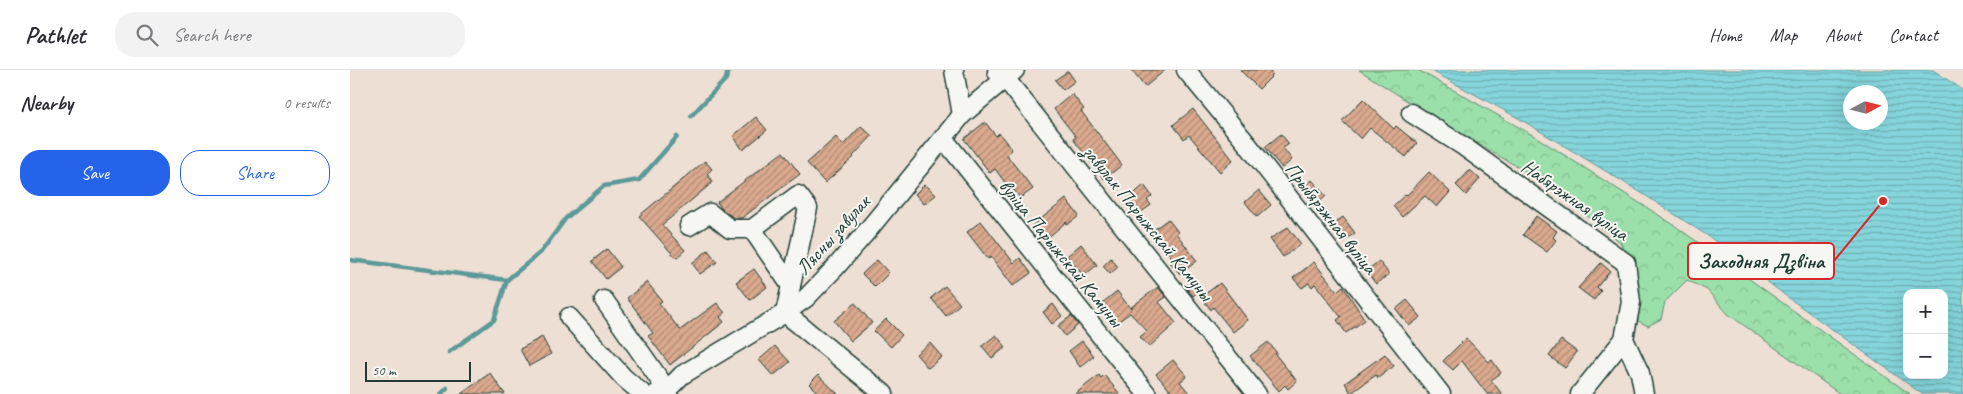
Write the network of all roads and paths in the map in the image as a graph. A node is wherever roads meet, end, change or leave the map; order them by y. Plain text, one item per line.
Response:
1 (954, 70) edge
2 (1186, 70) edge
3 (1005, 73) edge
4 (1411, 113) dead end
5 (962, 115) junction
6 (942, 138) junction
7 (689, 226) dead end
8 (752, 229) junction
9 (791, 286) junction
10 (604, 300) dead end
11 (785, 313) junction
12 (569, 317) dead end
13 (1624, 339) junction
14 (664, 393) edge
15 (643, 394) edge
16 (884, 394) edge
17 (1147, 394) edge
18 (1258, 394) edge
19 (1441, 394) edge
20 (1580, 394) edge
21 (1644, 394) edge

1 - 5 street
2 - 19 street, Прыбярэжная вуліца
3 - 5 street, Лясны завулак
3 - 18 street, завулак Парыжскай Камуны
4 - 13 street, Набярэжная вуліца
5 - 6 street, Лясны завулак
6 - 11 street, Лясны завулак
6 - 17 street, вуліца Парыжскай Камуны
7 - 8 street
8 - 9 street
8 - 9 street
9 - 11 street
10 - 14 street
11 - 14 street, Лясны завулак
11 - 16 street
12 - 15 street
13 - 20 street
13 - 21 street

